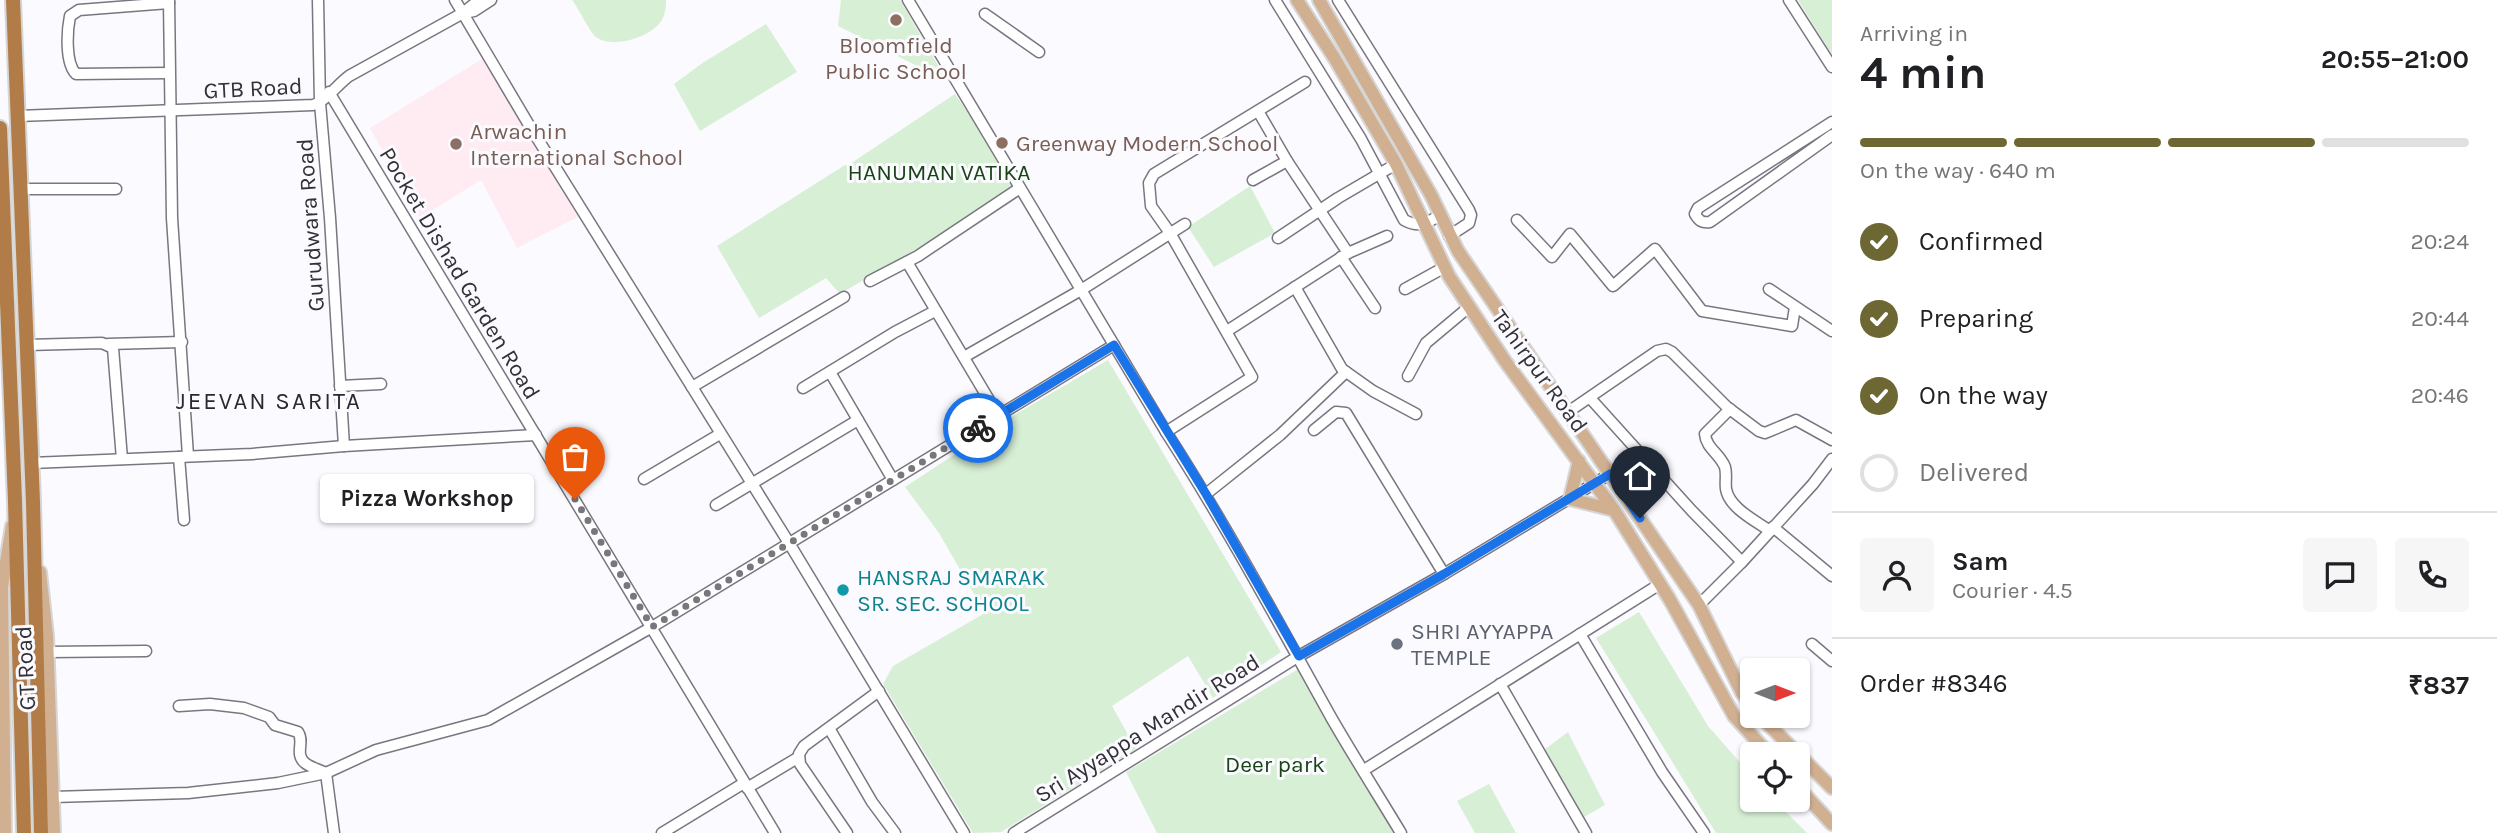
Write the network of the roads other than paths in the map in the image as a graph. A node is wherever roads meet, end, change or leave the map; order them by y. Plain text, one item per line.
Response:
1 (13, 0) edge
2 (318, 0) edge
3 (454, 0) edge
4 (479, 0) edge
5 (491, 0) edge
6 (908, 0) edge
7 (1276, 0) edge
8 (1297, 0) edge
9 (1318, 0) edge
10 (1338, 0) edge
11 (1789, 0) edge
12 (169, 1) edge
13 (463, 13) junction
14 (985, 14) dead end
15 (1039, 51) dead end
16 (1832, 67) edge
17 (169, 73) junction
18 (1304, 82) dead end
19 (329, 92) junction
20 (320, 103) junction
21 (170, 111) junction
22 (1258, 111) junction
23 (18, 116) junction
24 (1832, 122) edge
25 (0, 128) edge
26 (1832, 135) edge
27 (1287, 161) junction
28 (1396, 164) junction
29 (1380, 174) junction
30 (1, 178) edge
31 (1253, 180) dead end
32 (1020, 188) junction
33 (21, 189) junction
34 (116, 189) dead end
35 (1319, 210) junction
36 (23, 212) junction
37 (2, 213) edge
38 (1440, 215) junction
39 (1517, 220) dead end
40 (1185, 223) dead end
41 (1426, 224) junction
42 (23, 228) junction
43 (2, 229) edge
44 (1170, 233) junction
45 (1387, 236) dead end
46 (1449, 236) junction
47 (1278, 238) dead end
48 (3, 255) edge
49 (1345, 255) junction
50 (907, 262) junction
51 (1445, 267) junction
52 (870, 281) dead end
53 (1296, 287) junction
54 (1405, 289) dead end
55 (1769, 289) dead end
56 (1081, 290) junction
57 (844, 297) dead end
58 (1469, 307) junction
59 (1795, 307) junction
60 (1375, 308) dead end
61 (935, 311) junction
62 (1227, 331) junction
63 (1832, 331) edge
64 (182, 342) junction
65 (108, 344) junction
66 (27, 345) junction
67 (1114, 345) junction
68 (964, 358) junction
69 (830, 372) junction
70 (1346, 372) junction
71 (1408, 376) dead end
72 (381, 384) dead end
73 (340, 386) junction
74 (692, 387) junction
75 (803, 388) dead end
76 (1590, 398) junction
77 (1730, 409) junction
78 (1568, 412) junction
79 (1416, 414) dead end
80 (998, 415) junction
81 (858, 420) junction
82 (1314, 430) dead end
83 (1166, 432) junction
84 (720, 434) junction
85 (536, 435) junction
86 (1832, 440) edge
87 (344, 446) junction
88 (183, 456) junction
89 (122, 459) junction
90 (1832, 459) edge
91 (1579, 461) junction
92 (32, 463) junction
93 (1610, 474) junction
94 (644, 479) dead end
95 (893, 480) junction
96 (752, 483) junction
97 (1595, 484) junction
98 (1206, 494) junction
99 (1570, 499) junction
100 (15, 501) junction
101 (33, 502) junction
102 (716, 505) dead end
103 (1614, 510) junction
104 (184, 520) dead end
105 (1772, 529) junction
106 (789, 543) junction
107 (1742, 562) junction
108 (1444, 574) junction
109 (1832, 576) edge
110 (1660, 584) junction
111 (1699, 605) junction
112 (652, 627) junction
113 (1580, 634) junction
114 (1812, 644) dead end
115 (146, 650) dead end
116 (47, 652) junction
117 (1299, 656) junction
118 (1832, 661) edge
119 (1500, 684) junction
120 (1740, 689) edge
121 (879, 691) junction
122 (179, 706) dead end
123 (829, 727) junction
124 (1772, 728) edge
125 (1758, 742) edge
126 (799, 757) junction
127 (1364, 770) junction
128 (326, 773) junction
129 (2, 778) edge
130 (746, 785) junction
131 (1832, 788) edge
132 (53, 797) junction
133 (1810, 800) edge
134 (1832, 824) edge
135 (5, 833) edge
136 (24, 833) edge
137 (41, 833) edge
138 (54, 833) edge
139 (334, 833) edge
140 (662, 833) edge
141 (775, 833) edge
142 (847, 833) edge
143 (895, 833) edge
144 (964, 833) edge
145 (1014, 833) edge
146 (1401, 833) edge
147 (1586, 833) edge
148 (1704, 833) edge

1 - 23 highway, GT Road
2 - 20 street, Gurudwara Road
3 - 13 street
4 - 13 street, GTB Road
5 - 13 street, GTB Road
6 - 32 street
7 - 29 street
8 - 28 main road, Tahirpur Road
9 - 38 main road, Tahirpur Road
10 - 46 street
11 - 16 street
12 - 17 street
12 - 17 street
13 - 19 street, GTB Road
13 - 74 street
14 - 15 street
17 - 21 street
18 - 22 street
19 - 20 street, GTB Road
19 - 85 street, Pocket Dishad Garden Road
20 - 21 street, GTB Road
20 - 73 street, Gurudwara Road
21 - 23 street, GTB Road
21 - 64 street
22 - 27 street
22 - 44 street
23 - 33 highway, GT Road
24 - 26 street
25 - 30 highway, GT Road
27 - 31 street
27 - 35 street
28 - 29 street
28 - 41 main road, Tahirpur Road
29 - 35 street
29 - 41 street
30 - 37 highway, GT Road
32 - 50 street
32 - 56 street
33 - 34 street
33 - 36 highway, GT Road
35 - 47 street
35 - 49 street
36 - 37 street
36 - 42 highway, GT Road
37 - 43 highway, GT Road
38 - 41 street
38 - 46 main road, Tahirpur Road
39 - 59 street
40 - 44 street
41 - 51 main road, Tahirpur Road
42 - 43 street
42 - 66 highway, GT Road
43 - 48 highway, GT Road
44 - 56 street
44 - 62 street
45 - 49 street
46 - 78 main road, Tahirpur Road
48 - 100 highway, GT Road
49 - 53 street
49 - 60 street
50 - 52 street
50 - 61 street
51 - 54 street
51 - 58 main road, Tahirpur Road
53 - 62 street
53 - 70 street
55 - 59 street
56 - 67 street
56 - 68 street
57 - 74 street
58 - 71 street
58 - 91 main road, Tahirpur Road
59 - 63 street
61 - 68 street
61 - 69 street
62 - 83 street
64 - 65 street
64 - 88 street
65 - 66 street
65 - 89 street
66 - 92 highway, GT Road
67 - 80 street
67 - 83 street
68 - 80 street
69 - 75 street
69 - 81 street
70 - 79 street
70 - 98 street
72 - 73 street
73 - 87 street, Gurudwara Road
74 - 84 street
76 - 77 street
76 - 78 street
76 - 107 street
77 - 86 street
77 - 105 street
78 - 93 main road, Tahirpur Road
80 - 95 street
81 - 95 street
81 - 96 street
82 - 108 street
83 - 98 street
84 - 94 street
84 - 96 street
85 - 87 street
85 - 112 street, Pocket Dishad Garden Road
87 - 88 street
88 - 89 street
88 - 104 street
89 - 92 street
90 - 105 street
91 - 97 main road, Tahirpur Road
91 - 99 main road
92 - 101 highway, GT Road
93 - 97 street, Sri Ayyappa Mandir Road
93 - 111 main road, Tahirpur Road
95 - 106 street
96 - 102 street
96 - 106 street
97 - 99 street, Sri Ayyappa Mandir Road
97 - 103 main road, Tahirpur Road
98 - 117 street
99 - 103 main road
99 - 108 street, Sri Ayyappa Mandir Road
100 - 129 main road, GT Road
100 - 136 highway, GT Road
101 - 116 main road, GT Road
101 - 137 highway, GT Road
103 - 110 main road, Tahirpur Road
105 - 107 street
105 - 109 street
106 - 112 street
106 - 121 street
107 - 111 street
108 - 117 street, Sri Ayyappa Mandir Road
110 - 113 street
110 - 125 main road, Tahirpur Road
111 - 120 main road, Tahirpur Road
112 - 128 street
112 - 130 street, Pocket Dishad Garden Road
113 - 119 street
113 - 148 street
114 - 118 street
115 - 116 street
116 - 132 main road, GT Road
117 - 127 street
117 - 145 street, Sri Ayyappa Mandir Road
119 - 127 street
119 - 147 street
121 - 123 street
121 - 144 street
122 - 128 street
123 - 126 street
123 - 143 street
124 - 131 main road
126 - 130 street
126 - 142 street
127 - 146 street
128 - 132 street
128 - 139 street
129 - 135 main road, GT Road
130 - 140 street
130 - 141 street, Pocket Dishad Garden Road
132 - 138 main road, GT Road
133 - 134 main road

